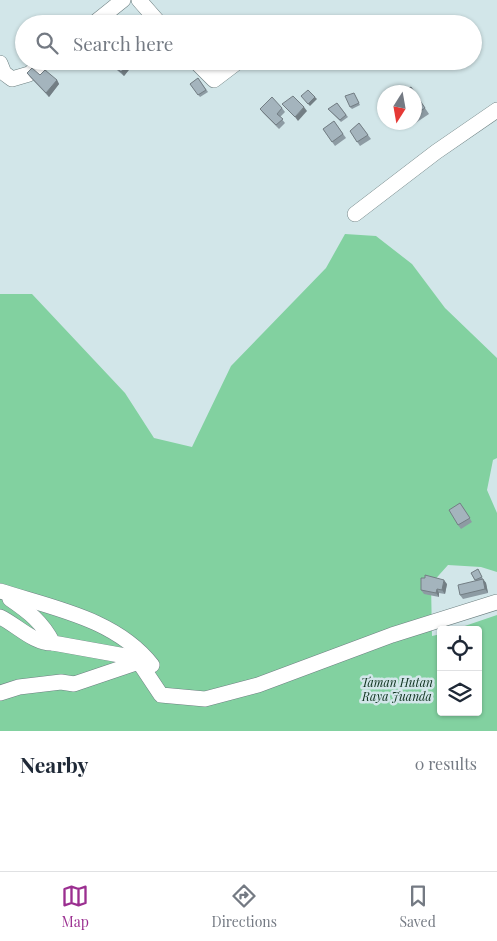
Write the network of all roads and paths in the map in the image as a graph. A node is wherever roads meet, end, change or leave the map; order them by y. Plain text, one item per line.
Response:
1 (123, 0) edge
2 (139, 0) edge
3 (104, 15) edge
4 (152, 15) edge
5 (0, 63) edge
6 (34, 70) edge
7 (203, 70) edge
8 (227, 70) edge
9 (497, 110) edge
10 (355, 214) dead end
11 (0, 592) edge
12 (497, 602) edge
13 (0, 617) edge
14 (53, 643) junction
15 (139, 662) junction
16 (0, 693) edge
17 (161, 695) junction

1 - 3 street
2 - 4 street
5 - 6 street
7 - 8 street
9 - 10 street
11 - 14 street
11 - 17 street
12 - 17 street
13 - 14 street
14 - 15 street
15 - 16 street
15 - 17 street

